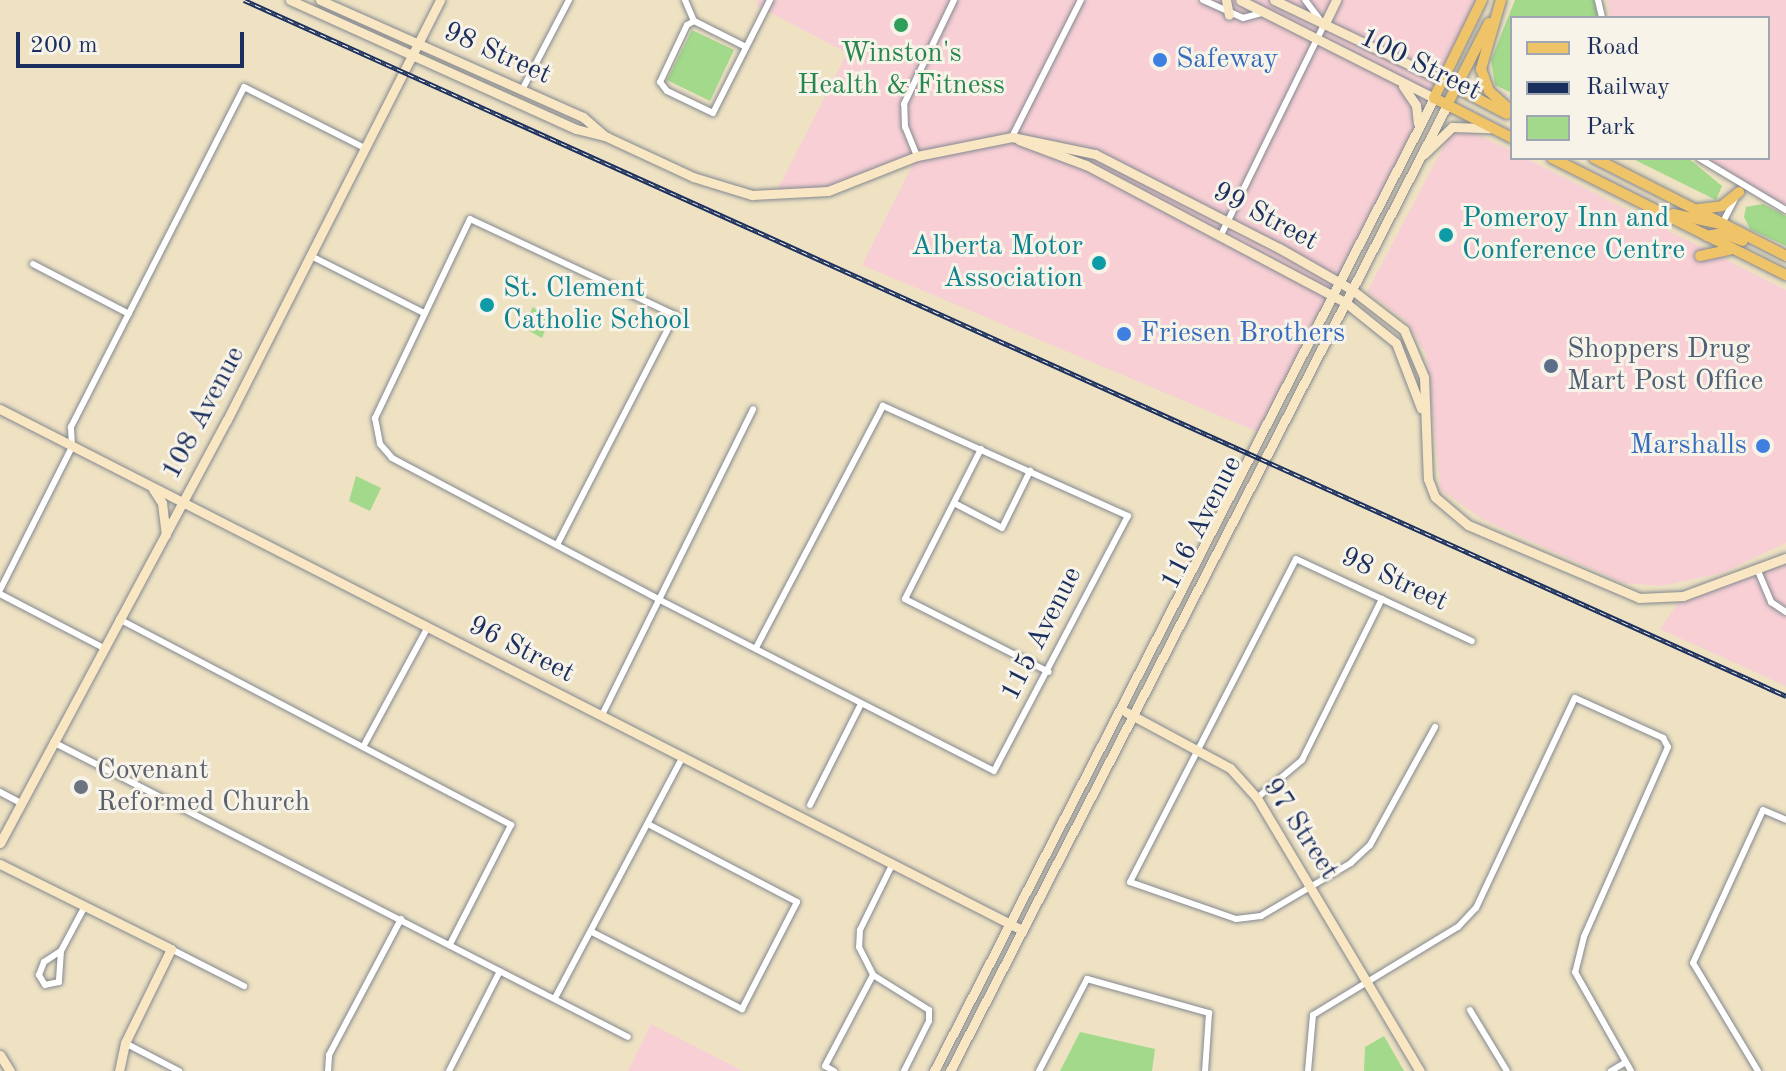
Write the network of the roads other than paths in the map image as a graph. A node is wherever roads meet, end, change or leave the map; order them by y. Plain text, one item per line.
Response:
1 (290, 0) edge
2 (320, 0) edge
3 (440, 0) edge
4 (569, 0) edge
5 (685, 0) edge
6 (770, 0) edge
7 (954, 0) edge
8 (1081, 0) edge
9 (1203, 0) edge
10 (1226, 0) edge
11 (1240, 0) edge
12 (1274, 0) edge
13 (1305, 0) edge
14 (1336, 0) edge
15 (1482, 0) edge
16 (1501, 0) edge
17 (1265, 12) junction
18 (1229, 15) junction
19 (694, 21) junction
20 (1324, 25) junction
21 (1317, 41) junction
22 (418, 42) junction
23 (746, 47) junction
24 (412, 55) junction
25 (1395, 79) junction
26 (1442, 80) junction
27 (1456, 87) junction
28 (522, 90) junction
29 (1434, 98) junction
30 (517, 102) joint
31 (1447, 105) junction
32 (1510, 112) edge
33 (1510, 113) edge
34 (1418, 128) junction
35 (1493, 128) junction
36 (607, 137) junction
37 (1012, 137) junction
38 (1510, 137) edge
39 (365, 148) junction
40 (917, 156) junction
41 (1556, 160) edge
42 (1598, 160) edge
43 (1702, 160) edge
44 (1414, 166) junction
45 (1740, 190) junction
46 (1648, 206) junction
47 (1694, 208) junction
48 (1786, 210) edge
49 (1227, 222) junction
50 (1722, 224) junction
51 (1221, 235) junction
52 (1707, 236) junction
53 (1737, 251) junction
54 (311, 256) junction
55 (1700, 256) dead end
56 (1786, 256) edge
57 (33, 264) dead end
58 (1786, 275) edge
59 (1336, 280) junction
60 (1351, 289) junction
61 (1330, 292) junction
62 (1345, 302) junction
63 (422, 312) junction
64 (129, 314) junction
65 (0, 409) edge
66 (753, 409) dead end
67 (1422, 413) junction
68 (1258, 432) junction
69 (1272, 438) junction
70 (72, 447) junction
71 (981, 449) junction
72 (1030, 471) junction
73 (151, 486) junction
74 (182, 503) junction
75 (954, 503) junction
76 (166, 535) junction
77 (557, 545) junction
78 (1786, 558) edge
79 (1758, 571) junction
80 (0, 592) edge
81 (658, 599) junction
82 (1382, 599) junction
83 (1786, 612) edge
84 (117, 618) junction
85 (428, 627) junction
86 (1472, 641) dead end
87 (102, 647) junction
88 (756, 648) junction
89 (1049, 672) junction
90 (861, 704) junction
91 (1119, 708) junction
92 (602, 715) junction
93 (1131, 715) junction
94 (1435, 727) dead end
95 (53, 742) junction
96 (363, 747) junction
97 (1199, 751) junction
98 (683, 756) junction
99 (0, 792) edge
100 (1257, 798) junction
101 (21, 803) junction
102 (810, 805) dead end
103 (1786, 820) edge
104 (648, 824) junction
105 (0, 843) edge
106 (893, 863) junction
107 (0, 864) edge
108 (1311, 885) junction
109 (85, 906) junction
110 (401, 919) junction
111 (1009, 923) junction
112 (1022, 930) junction
113 (592, 932) junction
114 (450, 944) junction
115 (171, 949) junction
116 (61, 951) junction
117 (500, 971) junction
118 (873, 975) junction
119 (1368, 984) junction
120 (244, 986) dead end
121 (555, 998) junction
122 (1470, 1010) dead end
123 (628, 1037) dead end
124 (125, 1043) junction
125 (1, 1055) edge
126 (1626, 1062) junction
127 (10, 1071) edge
128 (119, 1071) edge
129 (179, 1071) edge
130 (328, 1071) edge
131 (449, 1071) edge
132 (834, 1071) edge
133 (904, 1071) edge
134 (934, 1071) edge
135 (950, 1071) edge
136 (1039, 1071) edge
137 (1205, 1071) edge
138 (1308, 1071) edge
139 (1420, 1071) edge
140 (1507, 1071) edge
141 (1611, 1071) edge
142 (1631, 1071) edge
143 (1758, 1071) edge

1 - 24 main road, 98 Street
2 - 22 main road, 98 Street
3 - 22 main road, 108 Avenue
4 - 28 street
5 - 19 street
6 - 23 street
7 - 40 street
8 - 37 street
9 - 18 street
10 - 18 main road
11 - 17 main road, 100 Street
12 - 20 main road, 100 Street
13 - 20 street, 100 Street
14 - 20 main road
15 - 26 main road, 116 Avenue
16 - 27 main road, 116 Avenue
16 - 32 main road
17 - 18 street
17 - 21 main road, 100 Street
19 - 23 street
19 - 23 street
20 - 21 street
20 - 26 main road, 100 Street
21 - 25 main road, 100 Street
21 - 49 street
22 - 24 main road, 108 Avenue
22 - 28 main road, 98 Street
24 - 30 main road, 98 Street
24 - 39 main road, 108 Avenue
25 - 29 main road, 100 Street
25 - 34 main road
26 - 27 main road, 100 Street
26 - 29 main road, 116 Avenue
27 - 31 main road, 116 Avenue
27 - 33 main road, 100 Street
28 - 36 main road, 98 Street
29 - 31 main road, 100 Street
29 - 34 main road, 116 Avenue
30 - 36 main road, 99 Street
31 - 35 main road, 100 Street
31 - 44 main road, 116 Avenue
34 - 59 main road, 116 Avenue
35 - 38 main road, 100 Street
35 - 44 main road
36 - 40 main road, 99 Street
37 - 40 main road, 99 Street
37 - 49 main road, 99 Street
37 - 51 main road, 99 Street
39 - 54 main road, 108 Avenue
39 - 64 street
41 - 46 main road
42 - 47 main road
43 - 45 street
44 - 60 main road, 116 Avenue
45 - 47 main road
45 - 48 street
45 - 50 street
46 - 50 main road
46 - 52 main road
47 - 50 main road
49 - 51 street
49 - 59 main road, 99 Street
50 - 56 main road
51 - 61 main road, 99 Street
52 - 53 main road
52 - 56 main road
53 - 55 main road
53 - 58 main road
54 - 63 street
54 - 74 main road, 108 Avenue
57 - 64 street
59 - 60 main road, 99 Street
59 - 61 main road, 116 Avenue
60 - 62 main road, 116 Avenue
60 - 67 main road, 99 Street
61 - 62 main road, 99 Street
61 - 68 main road, 116 Avenue
62 - 67 main road, 99 Street
62 - 69 main road, 116 Avenue
63 - 77 street
63 - 77 street
64 - 70 street
65 - 70 main road, 96 Street
66 - 81 street
67 - 79 main road, 99 Street
68 - 69 main road
68 - 91 main road, 116 Avenue
69 - 93 main road, 116 Avenue
70 - 73 main road, 96 Street
70 - 80 street
71 - 72 street
71 - 75 street
71 - 88 street
72 - 75 street
72 - 89 street, 115 Avenue
73 - 74 main road, 96 Street
73 - 76 main road
74 - 76 main road, 108 Avenue
74 - 85 main road, 96 Street
75 - 89 street
76 - 84 main road, 108 Avenue
77 - 81 street
78 - 79 main road, 99 Street
79 - 83 street
80 - 87 street
81 - 88 street
81 - 92 street
82 - 86 street, 98 Street
82 - 97 street, 98 Street
82 - 100 street
84 - 87 main road, 108 Avenue
84 - 96 street
85 - 92 main road, 96 Street
85 - 96 street
87 - 95 main road, 108 Avenue
88 - 90 street
89 - 90 street, 115 Avenue
90 - 102 street
91 - 93 main road, 97 Street
91 - 111 main road, 116 Avenue
92 - 98 main road, 96 Street
93 - 97 main road, 97 Street
93 - 112 main road, 116 Avenue
94 - 108 street
95 - 101 main road, 108 Avenue
95 - 110 street
96 - 114 street
97 - 100 main road, 97 Street
97 - 108 street
98 - 104 street
98 - 106 main road, 96 Street
99 - 101 street
100 - 108 main road, 97 Street
101 - 105 main road, 108 Avenue
103 - 143 street
104 - 113 street
104 - 113 street
106 - 111 main road, 96 Street
106 - 118 street
107 - 109 main road
108 - 119 main road, 97 Street
109 - 115 main road
109 - 116 street
110 - 114 street
110 - 130 street
111 - 112 main road, 96 Street
111 - 134 main road, 116 Avenue
112 - 135 main road, 116 Avenue
113 - 121 street
114 - 117 street
115 - 120 street
115 - 124 main road
116 - 116 street
117 - 121 street
117 - 131 street
118 - 132 street
118 - 133 street
119 - 126 street
119 - 138 street
119 - 139 main road, 97 Street
121 - 123 street
122 - 140 street
124 - 128 main road
124 - 129 street
125 - 127 main road
126 - 141 street
126 - 142 street
136 - 137 street

